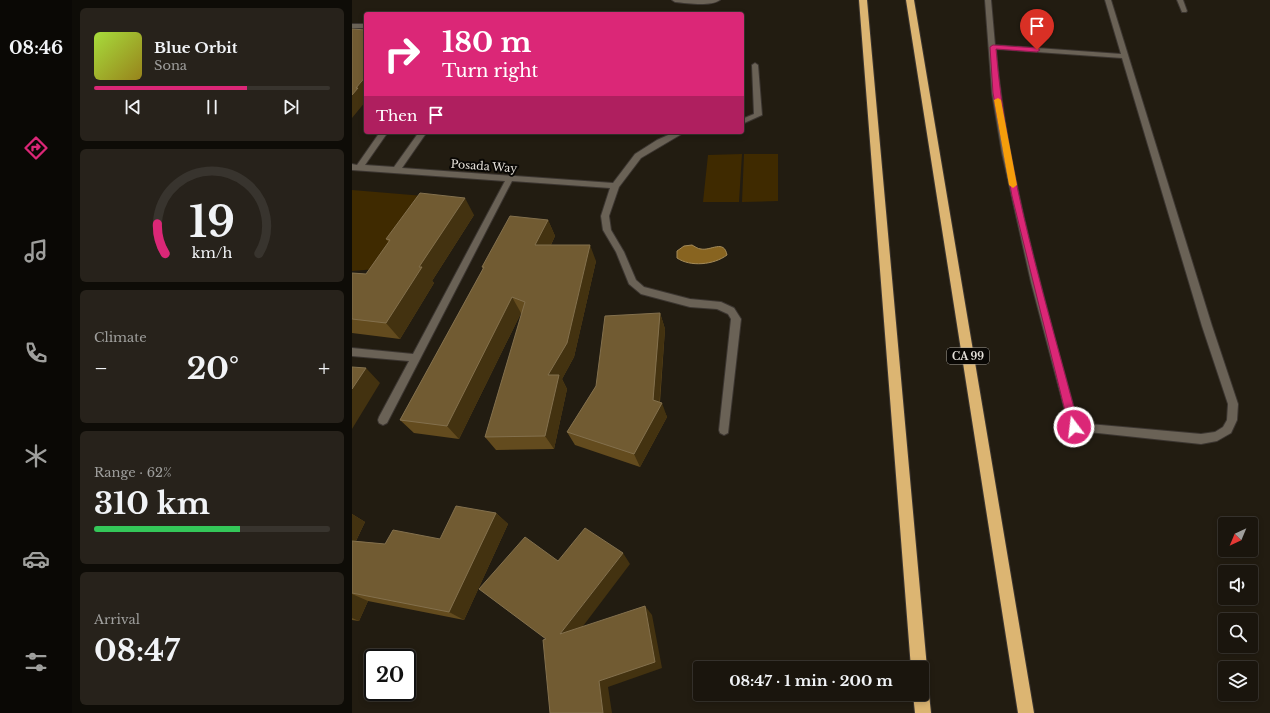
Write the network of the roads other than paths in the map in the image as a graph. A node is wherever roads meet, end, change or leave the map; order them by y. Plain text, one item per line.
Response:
1 (675, 0) edge
2 (718, 0) edge
3 (863, 0) edge
4 (910, 0) edge
5 (988, 0) edge
6 (1108, 0) edge
7 (1180, 0) edge
8 (1184, 11) dead end
9 (352, 26) edge
10 (364, 26) edge
11 (993, 47) junction
12 (1125, 56) junction
13 (755, 65) dead end
14 (744, 121) edge
15 (382, 134) edge
16 (422, 134) edge
17 (677, 134) edge
18 (356, 167) edge
19 (396, 170) junction
20 (510, 178) junction
21 (615, 186) junction
22 (352, 352) edge
23 (415, 358) junction
24 (383, 420) dead end
25 (724, 430) dead end
26 (918, 661) edge
27 (921, 701) edge
28 (922, 713) edge
29 (1026, 713) edge

1 - 2 street
3 - 26 highway
4 - 29 highway, CA 99
5 - 11 street
6 - 12 street
7 - 8 street
9 - 10 street
11 - 12 street
11 - 12 street
13 - 14 street
15 - 18 street
16 - 19 street
17 - 21 street
18 - 19 street, Posada Way
19 - 20 street, Posada Way
20 - 21 street, Posada Way
20 - 23 street
21 - 25 street
22 - 23 street
23 - 24 street
27 - 28 highway

